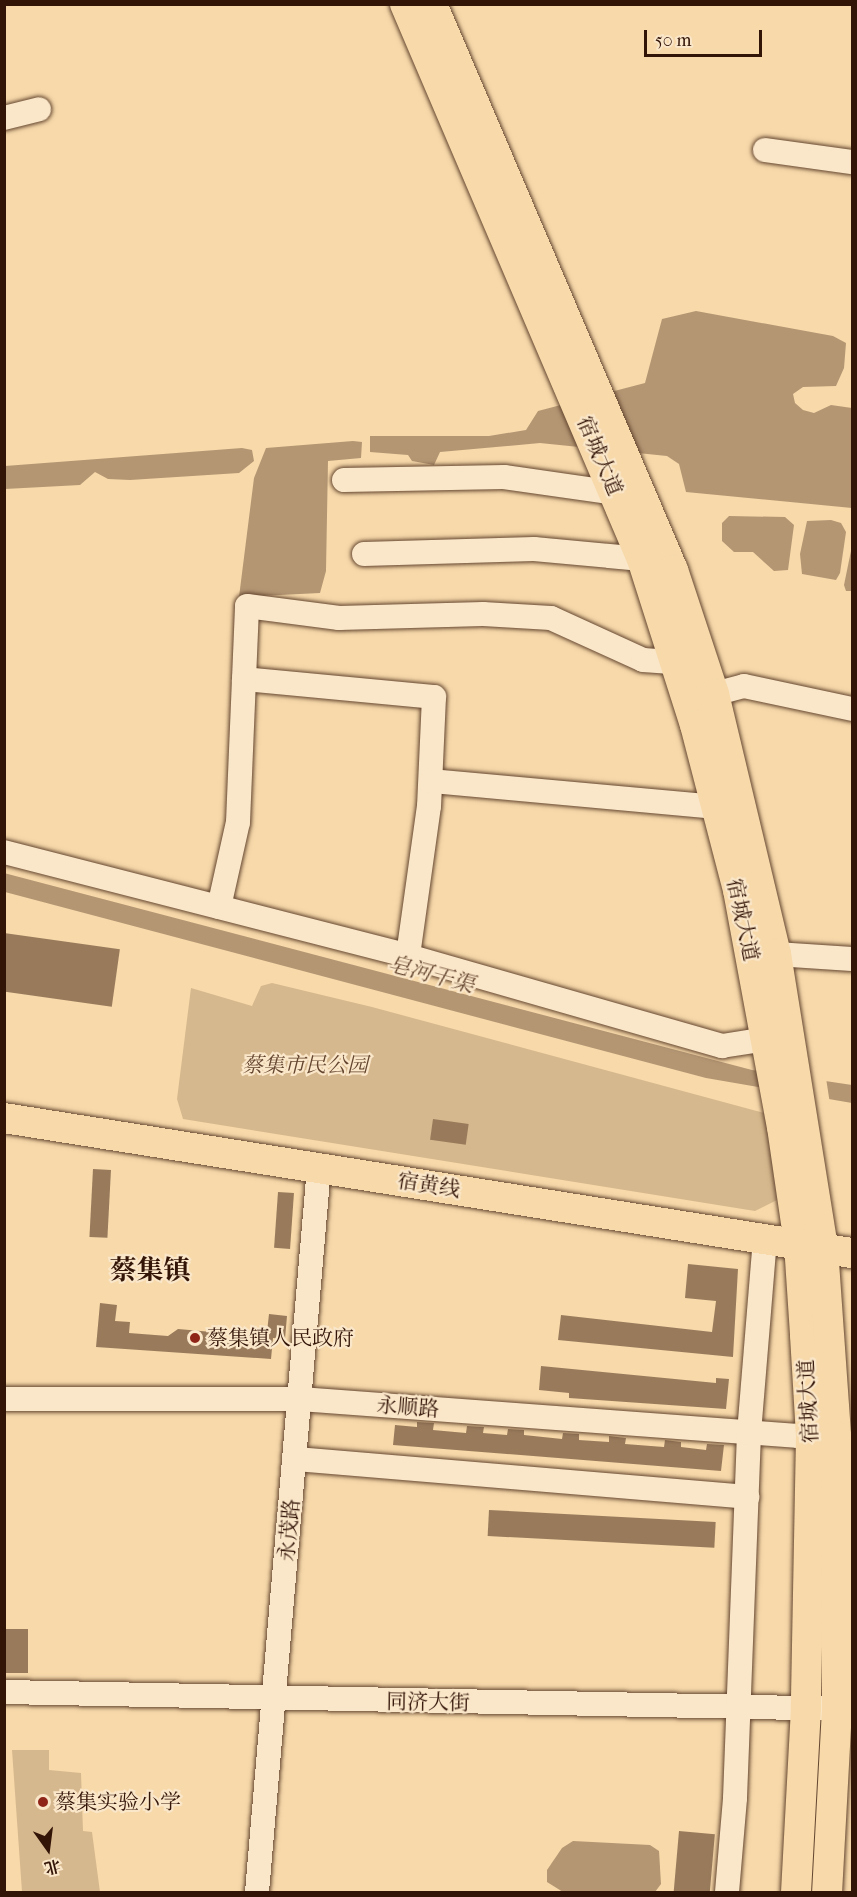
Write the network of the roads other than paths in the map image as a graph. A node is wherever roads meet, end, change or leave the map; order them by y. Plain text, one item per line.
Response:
1 (405, 4) edge
2 (432, 4) edge
3 (39, 109) dead end
4 (4, 118) edge
5 (765, 150) dead end
6 (852, 162) edge
7 (344, 480) dead end
8 (615, 493) junction
9 (364, 554) dead end
10 (642, 559) junction
11 (675, 662) junction
12 (244, 679) junction
13 (714, 694) junction
14 (852, 709) edge
15 (430, 781) junction
16 (716, 807) junction
17 (4, 852) edge
18 (219, 908) junction
19 (776, 954) junction
20 (408, 956) junction
21 (852, 958) edge
22 (779, 1036) junction
23 (4, 1118) edge
24 (319, 1167) junction
25 (765, 1239) junction
26 (811, 1246) junction
27 (852, 1252) edge
28 (4, 1399) edge
29 (300, 1399) junction
30 (749, 1433) junction
31 (811, 1437) junction
32 (296, 1459) junction
33 (747, 1497) junction
34 (4, 1692) edge
35 (275, 1698) junction
36 (736, 1708) junction
37 (806, 1708) junction
38 (845, 1709) edge
39 (256, 1893) edge
40 (727, 1893) edge
41 (796, 1893) edge
42 (827, 1893) edge

1 - 8 main road, 宿城大道
2 - 13 main road, 宿城大道
3 - 4 street
5 - 6 street
7 - 8 street
8 - 10 main road, 宿城大道
9 - 10 street
10 - 11 main road, 宿城大道
11 - 12 street
11 - 16 main road, 宿城大道
12 - 15 street
12 - 18 street
13 - 14 street
13 - 19 main road, 宿城大道
15 - 16 street
15 - 20 street
16 - 22 main road, 宿城大道
17 - 18 street
18 - 20 street
19 - 21 street
19 - 22 main road, 宿城大道
20 - 22 street
22 - 26 main road, 宿城大道
23 - 24 main road, 宿黄线
24 - 25 main road, 宿黄线
24 - 29 street, 永茂路
25 - 26 main road, 宿黄线
25 - 30 street
26 - 27 main road, 宿黄线
26 - 31 main road, 宿城大道
26 - 38 main road, 宿城大道
28 - 29 street, 永顺路
29 - 30 street, 永顺路
29 - 32 street, 永茂路
30 - 31 street, 永顺路
30 - 33 street
31 - 37 main road, 宿城大道
32 - 33 street
32 - 35 street, 永茂路
33 - 36 street
34 - 35 street, 同济大街
35 - 36 street, 同济大街
35 - 39 street, 永茂路
36 - 37 street, 同济大街
36 - 40 street
37 - 38 street, 同济大街
37 - 41 main road, 宿城大道
38 - 42 main road, 宿城大道

